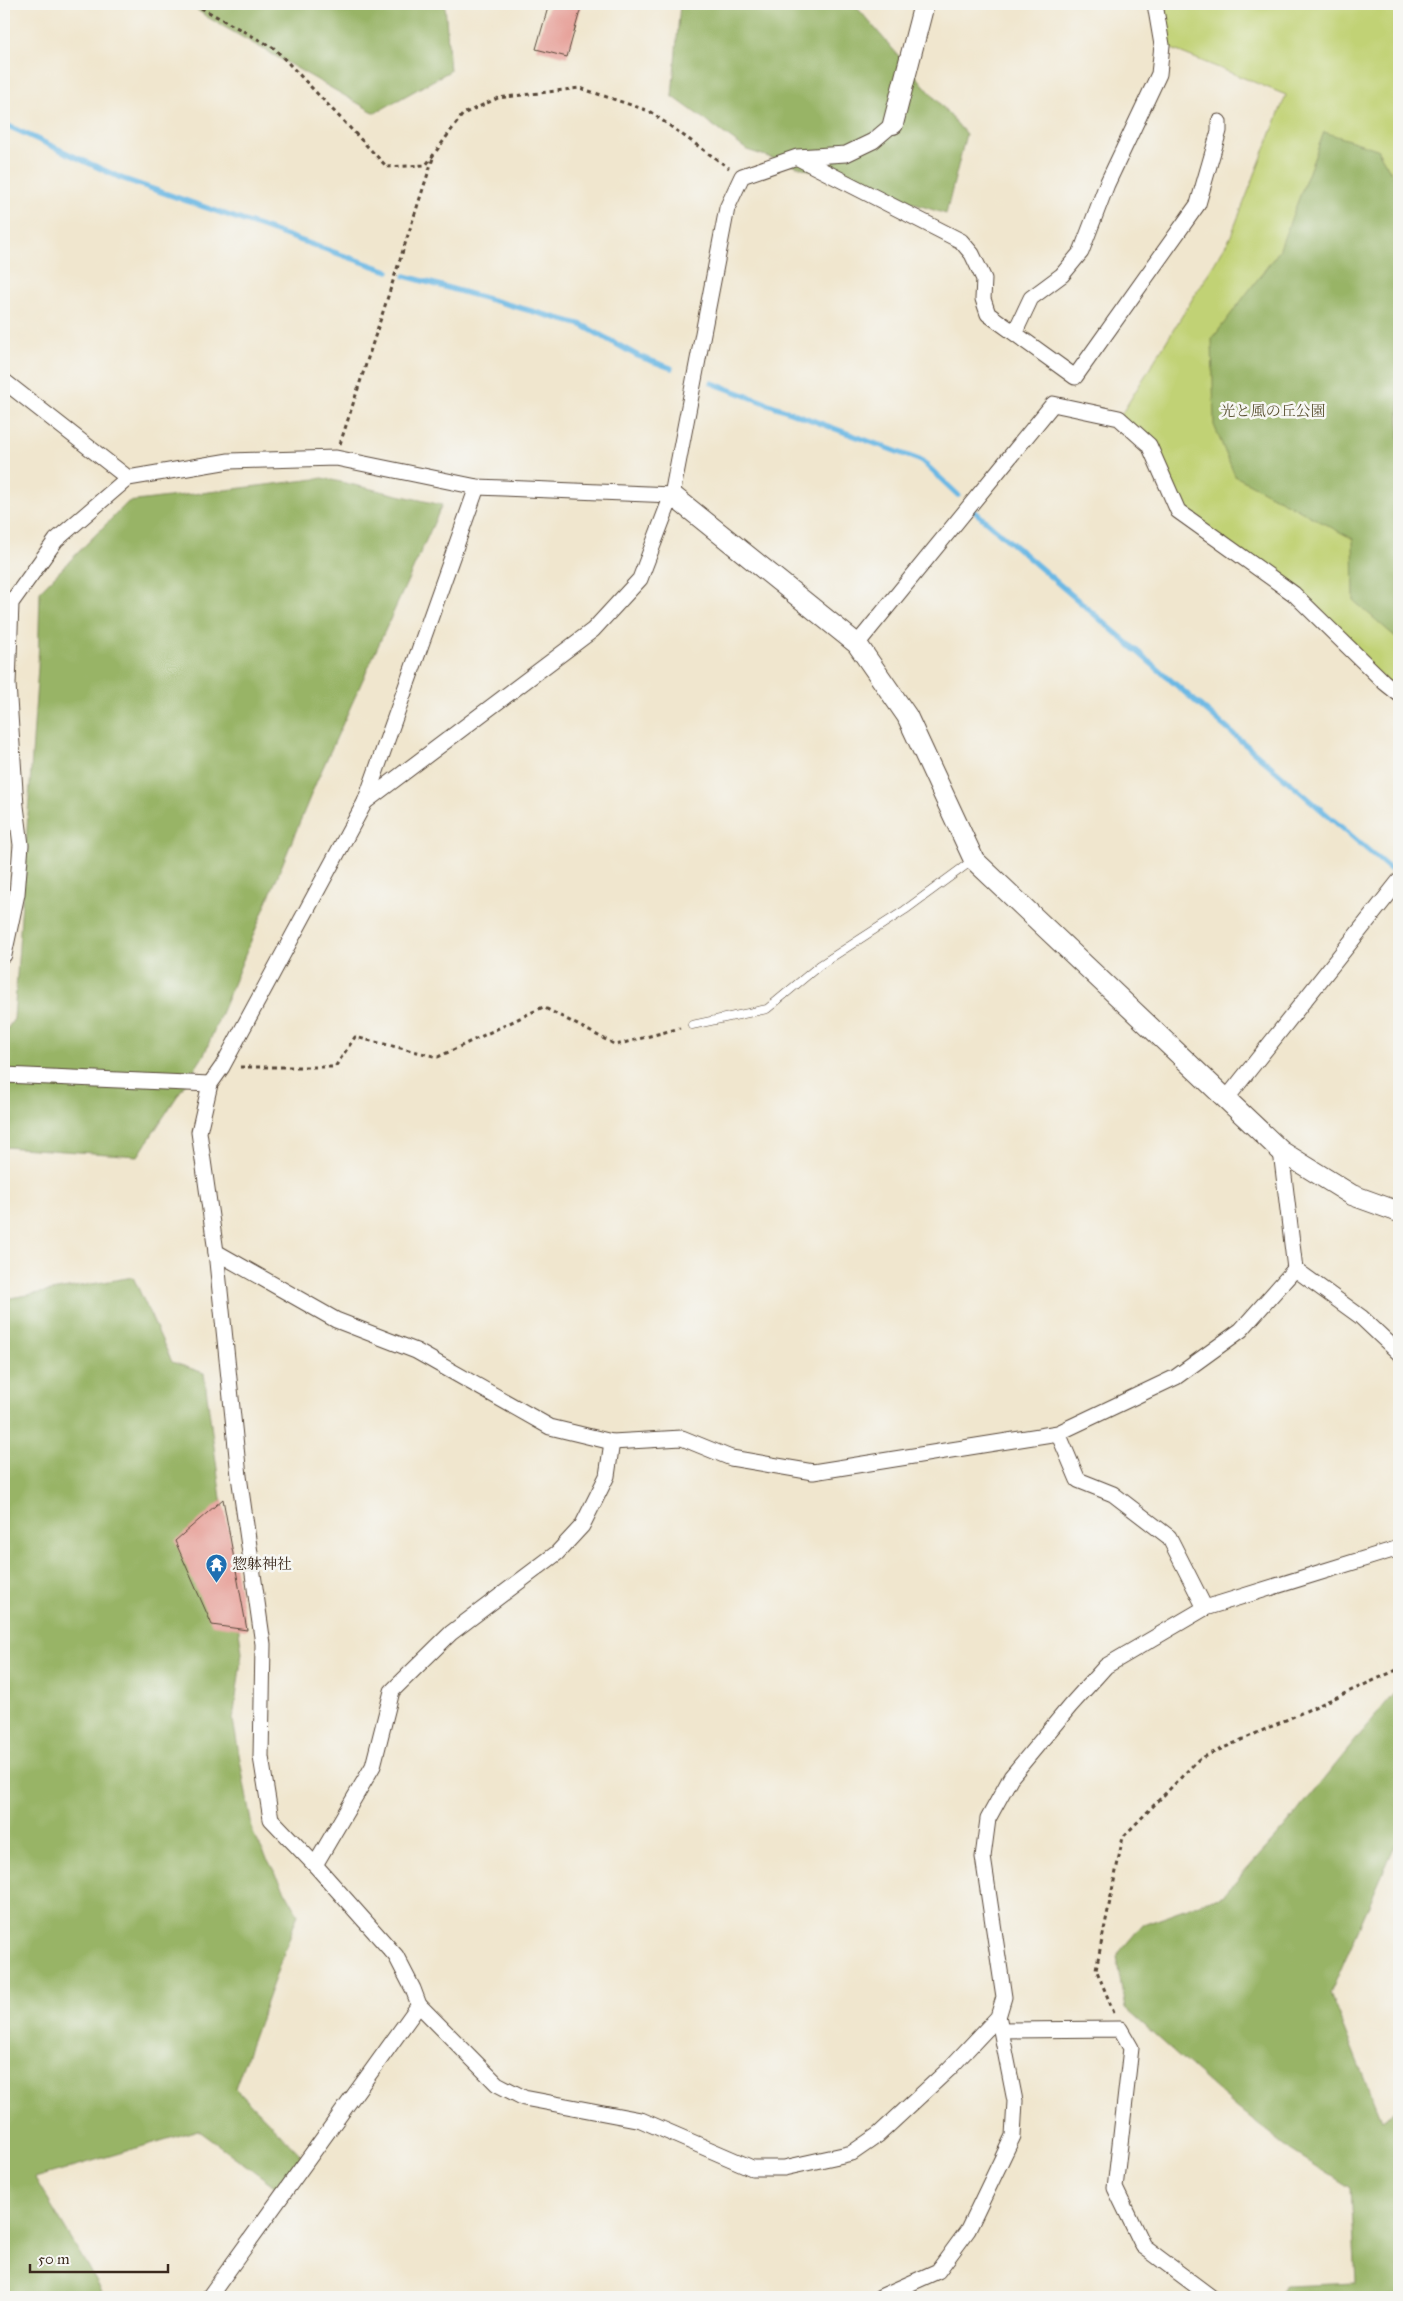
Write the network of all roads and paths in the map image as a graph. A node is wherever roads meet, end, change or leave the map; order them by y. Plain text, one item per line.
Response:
1 (194, 4) edge
2 (924, 4) edge
3 (1156, 4) edge
4 (1219, 122) dead end
5 (893, 124) joint
6 (435, 152) junction
7 (797, 157) junction
8 (742, 176) junction
9 (1015, 332) junction
10 (4, 380) edge
11 (336, 458) junction
12 (128, 478) junction
13 (477, 487) junction
14 (672, 495) junction
15 (857, 644) junction
16 (1399, 694) edge
17 (366, 802) junction
18 (974, 860) junction
19 (1399, 881) edge
20 (4, 955) edge
21 (692, 1025) joint
22 (222, 1067) junction
23 (4, 1075) edge
24 (210, 1084) junction
25 (1227, 1098) junction
26 (1281, 1151) junction
27 (1399, 1212) edge
28 (216, 1252) junction
29 (1295, 1269) junction
30 (1399, 1353) edge
31 (1058, 1433) junction
32 (612, 1442) junction
33 (1399, 1548) edge
34 (1206, 1608) junction
35 (1399, 1669) edge
36 (315, 1865) junction
37 (418, 2005) junction
38 (999, 2024) junction
39 (1120, 2029) junction
40 (209, 2297) edge
41 (880, 2297) edge
42 (1211, 2297) edge

1 - 6 path
2 - 5 street
3 - 9 street
4 - 9 street
5 - 7 street
6 - 8 path
6 - 11 path
7 - 8 street
7 - 9 street
8 - 14 street
10 - 12 street
11 - 12 street
11 - 13 street
12 - 20 street
13 - 14 street
13 - 17 street
14 - 15 street
14 - 17 street
15 - 16 street
15 - 18 street
17 - 22 street
18 - 21 lane
18 - 25 street
19 - 25 street
21 - 22 path
22 - 24 street
23 - 24 street
24 - 28 street
25 - 26 street
26 - 27 street
26 - 29 street
28 - 32 street
28 - 36 street
29 - 30 street
29 - 31 street
31 - 32 street
31 - 34 street
32 - 36 street
33 - 34 street
34 - 38 street
35 - 39 path
36 - 37 street
37 - 38 street
37 - 40 street
38 - 39 street
38 - 41 street
39 - 42 street

